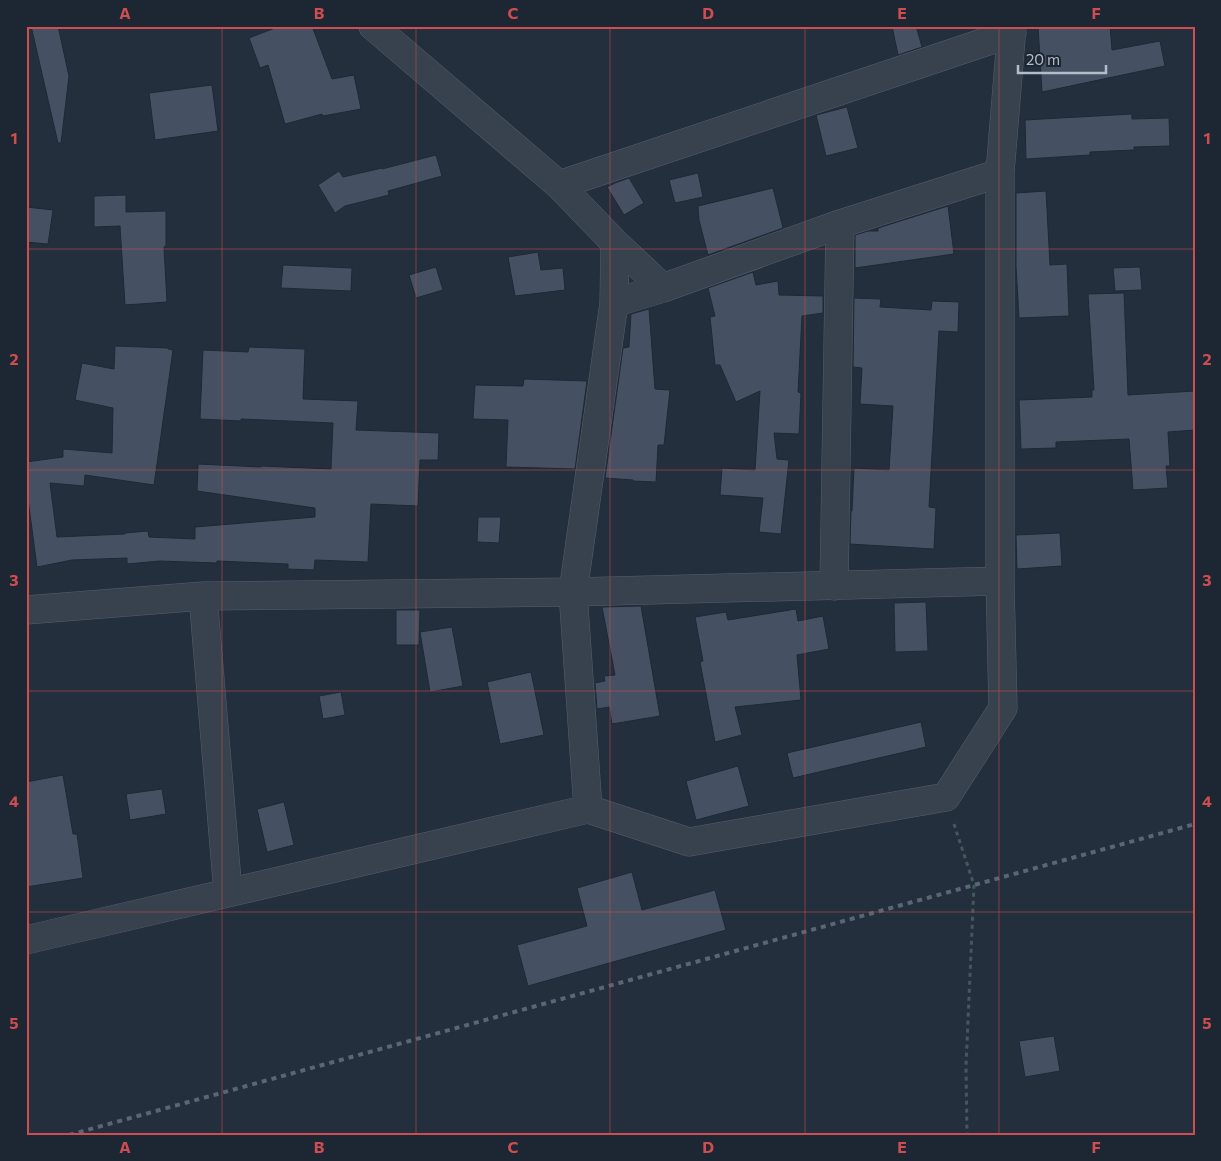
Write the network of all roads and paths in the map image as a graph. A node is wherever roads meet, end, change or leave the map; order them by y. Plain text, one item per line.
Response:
1 (373, 26) edge
2 (1012, 30) edge
3 (1000, 174) junction
4 (559, 185) junction
5 (840, 224) junction
6 (615, 243) junction
7 (663, 288) junction
8 (614, 303) junction
9 (1000, 582) junction
10 (834, 586) junction
11 (573, 592) junction
12 (203, 596) junction
13 (26, 610) edge
14 (946, 797) junction
15 (588, 809) junction
16 (228, 893) junction
17 (26, 940) edge
18 (967, 1135) edge

1 - 4 street
2 - 3 street
2 - 4 street
3 - 5 street
3 - 9 street
4 - 6 street
5 - 7 street
5 - 10 street
6 - 7 street
6 - 8 street
7 - 8 street
8 - 11 street
9 - 10 street
9 - 14 street
10 - 11 street
11 - 12 street
11 - 15 street
12 - 13 street
12 - 16 street
14 - 15 street
14 - 18 path
15 - 16 street
16 - 17 street

